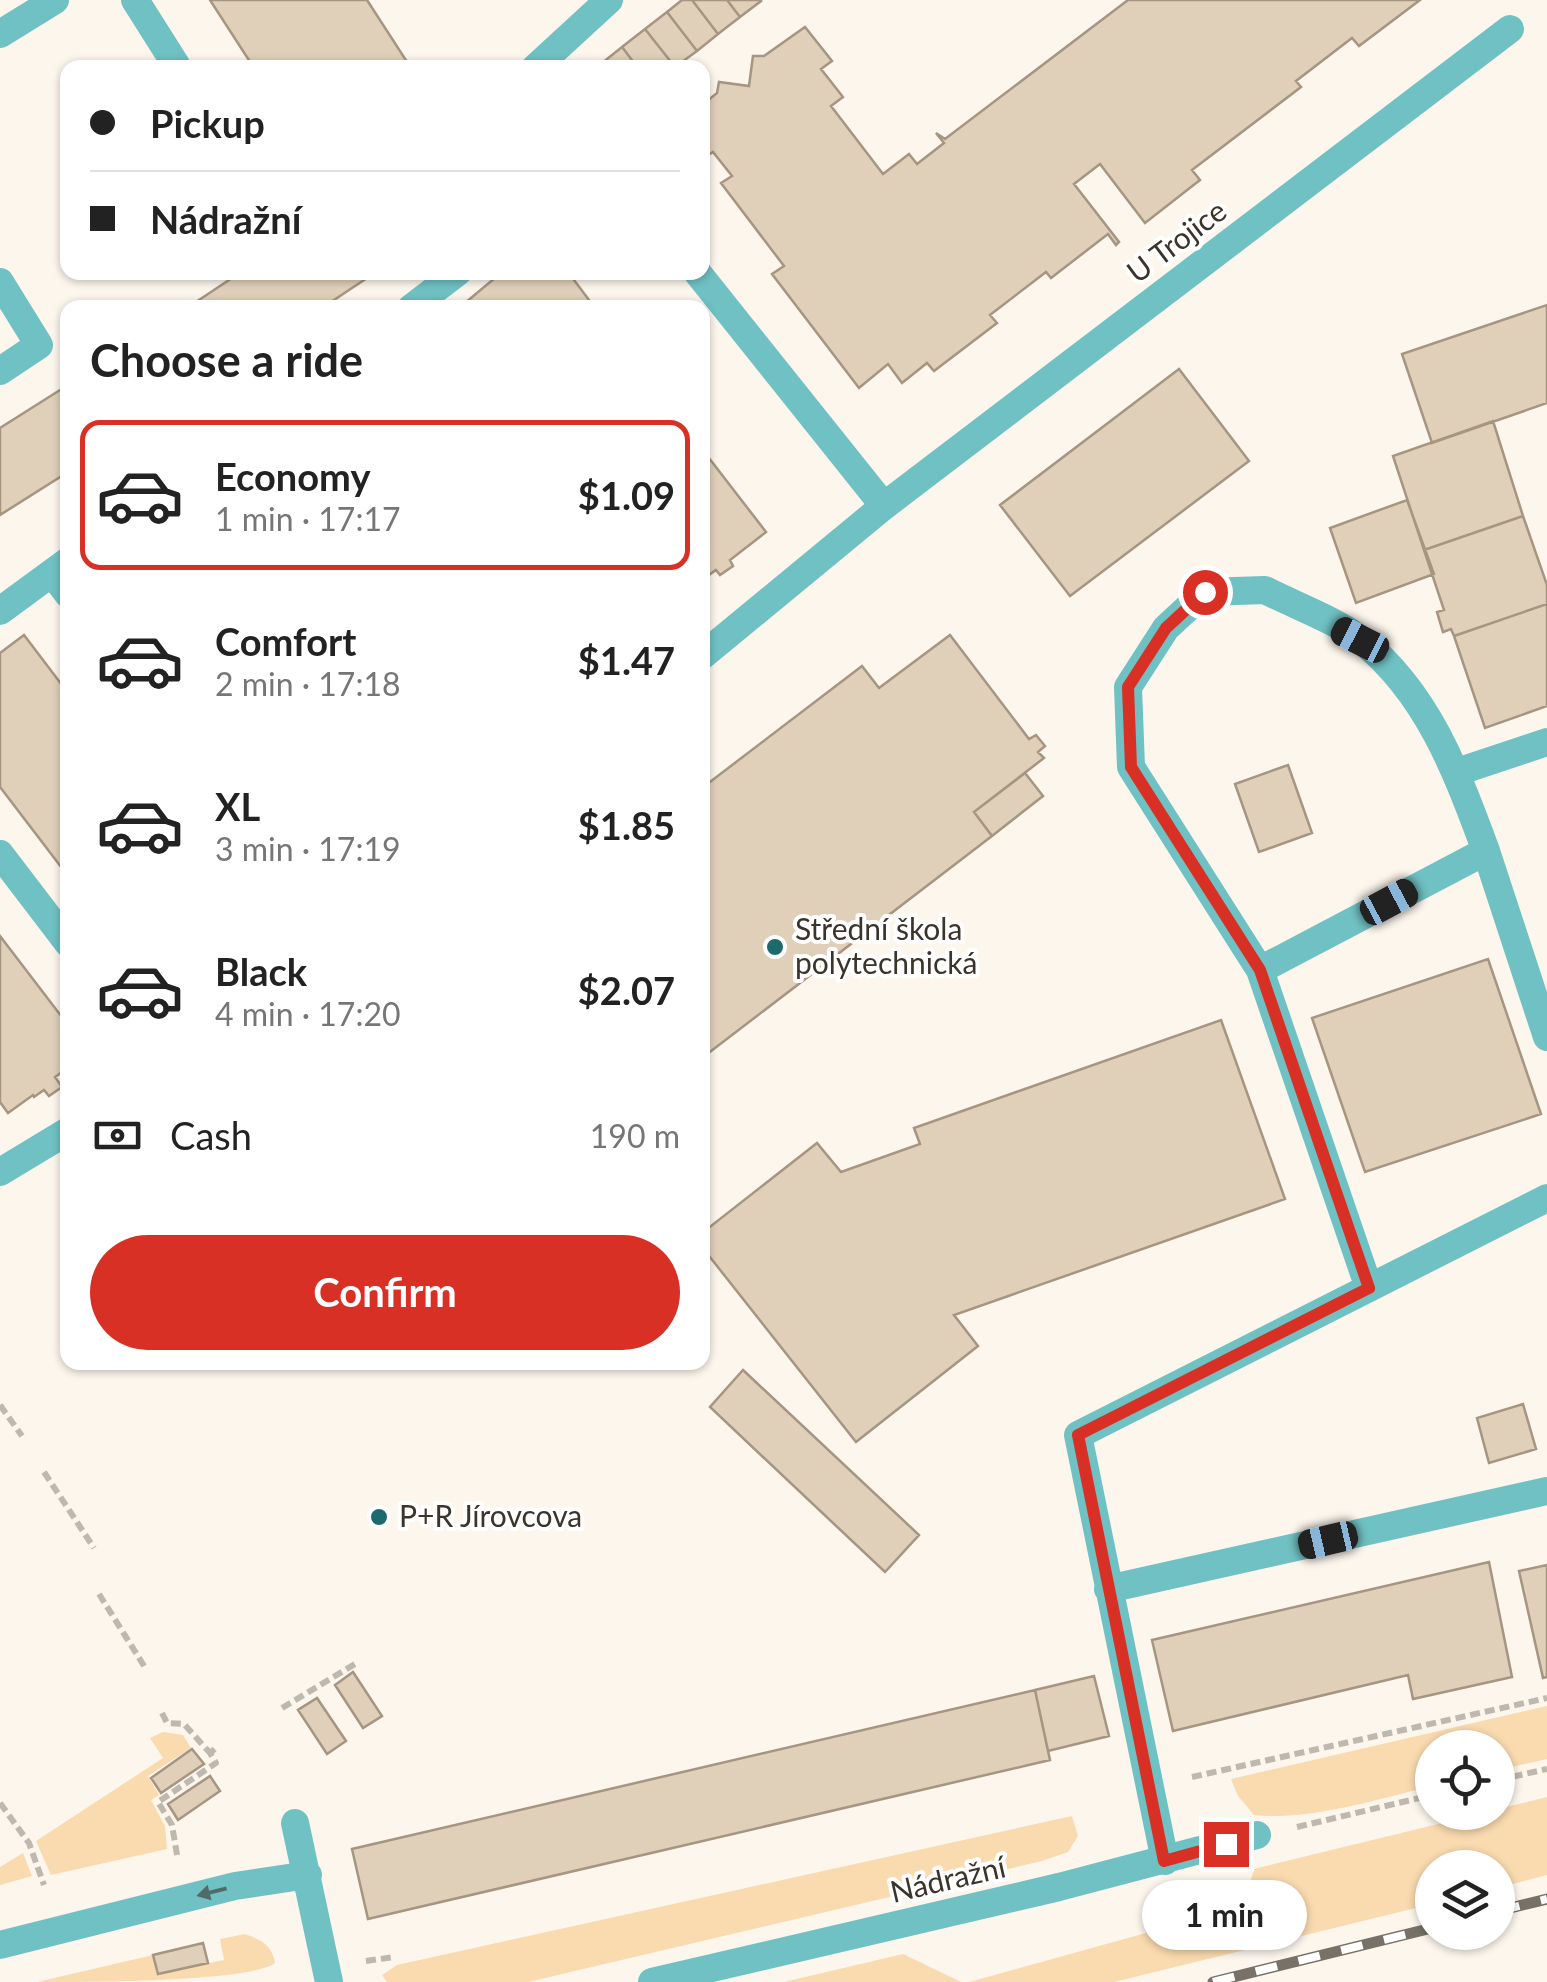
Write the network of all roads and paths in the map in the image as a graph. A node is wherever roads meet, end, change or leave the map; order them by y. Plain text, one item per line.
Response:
1 (55, 0) edge
2 (135, 0) edge
3 (609, 0) edge
4 (1510, 29) dead end
5 (0, 34) edge
6 (173, 60) edge
7 (544, 60) edge
8 (447, 280) edge
9 (704, 280) edge
10 (0, 282) edge
11 (421, 300) edge
12 (0, 371) edge
13 (884, 506) junction
14 (60, 577) edge
15 (0, 611) edge
16 (710, 649) edge
17 (1547, 742) edge
18 (1457, 772) junction
19 (1486, 851) junction
20 (0, 854) edge
21 (60, 933) edge
22 (1260, 970) junction
23 (1547, 1037) edge
24 (60, 1135) edge
25 (0, 1172) edge
26 (1547, 1198) edge
27 (1369, 1288) junction
28 (0, 1405) edge
29 (22, 1436) dead end
30 (44, 1472) dead end
31 (1547, 1492) edge
32 (94, 1548) dead end
33 (1108, 1589) junction
34 (98, 1594) dead end
35 (355, 1664) dead end
36 (146, 1669) dead end
37 (1547, 1698) edge
38 (282, 1708) dead end
39 (162, 1713) dead end
40 (218, 1747) dead end
41 (210, 1753) junction
42 (1547, 1769) edge
43 (1515, 1776) edge
44 (1148, 1787) junction
45 (1415, 1799) edge
46 (0, 1804) edge
47 (295, 1823) dead end
48 (1257, 1836) joint
49 (177, 1857) dead end
50 (1164, 1861) junction
51 (308, 1875) junction
52 (44, 1885) dead end
53 (0, 1945) edge
54 (394, 1958) dead end
55 (360, 1962) dead end
56 (329, 1982) edge
57 (652, 1982) edge

1 - 5 street
2 - 6 street
3 - 7 street
4 - 13 street, U Trojice
8 - 11 street
9 - 13 street
10 - 12 street
13 - 16 street, U Trojice
14 - 15 street
17 - 18 street
18 - 19 street
18 - 22 street
19 - 22 street
19 - 23 street
20 - 21 street
22 - 27 street
24 - 25 street
26 - 27 street
27 - 33 street
28 - 29 path
30 - 32 path
31 - 33 street
33 - 44 street
34 - 36 path
35 - 38 path
37 - 44 path
39 - 41 path
40 - 41 path
41 - 49 path
42 - 43 path
44 - 50 street
45 - 48 path
46 - 52 path
47 - 51 street
48 - 50 street, Nádražní
50 - 57 street, Nádražní
51 -> 53 street
51 - 56 street
54 - 55 path

